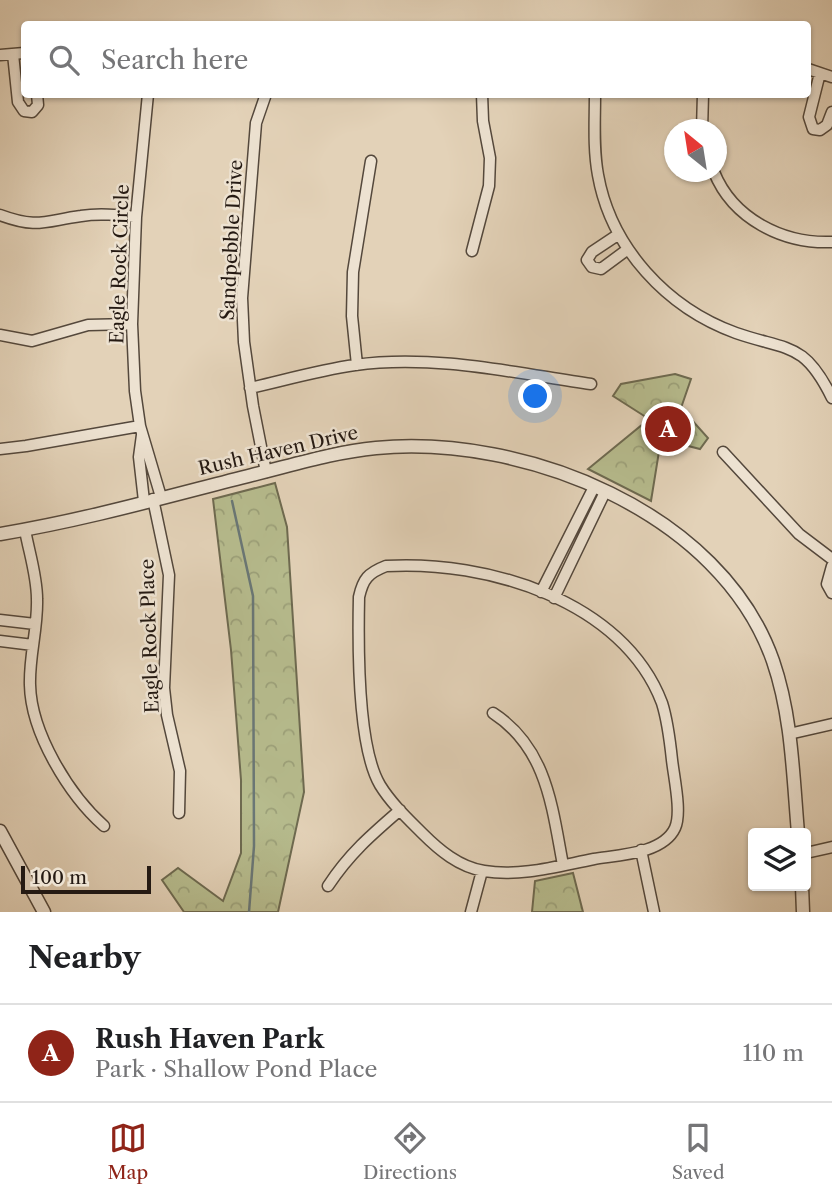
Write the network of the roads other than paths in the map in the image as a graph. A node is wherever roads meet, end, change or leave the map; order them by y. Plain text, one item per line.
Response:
1 (19, 53) edge
2 (0, 55) edge
3 (826, 75) edge
4 (37, 98) edge
5 (148, 98) edge
6 (265, 98) edge
7 (482, 98) edge
8 (595, 98) edge
9 (703, 98) edge
10 (832, 112) edge
11 (702, 119) edge
12 (371, 161) dead end
13 (719, 182) edge
14 (0, 215) edge
15 (136, 217) junction
16 (619, 234) junction
17 (832, 242) edge
18 (628, 249) junction
19 (472, 251) dead end
20 (132, 324) junction
21 (0, 335) edge
22 (357, 365) junction
23 (591, 384) dead end
24 (250, 388) junction
25 (832, 398) edge
26 (141, 430) junction
27 (0, 449) edge
28 (723, 452) dead end
29 (266, 472) junction
30 (599, 490) junction
31 (152, 499) junction
32 (24, 530) junction
33 (0, 534) edge
34 (832, 559) edge
35 (832, 566) edge
36 (541, 592) junction
37 (832, 593) edge
38 (554, 598) junction
39 (0, 620) edge
40 (35, 624) junction
41 (0, 641) edge
42 (33, 645) junction
43 (493, 713) dead end
44 (832, 724) edge
45 (789, 734) junction
46 (400, 810) junction
47 (180, 813) dead end
48 (104, 826) dead end
49 (798, 828) edge
50 (0, 831) edge
51 (832, 847) edge
52 (641, 850) junction
53 (811, 852) edge
54 (563, 865) junction
55 (482, 870) junction
56 (328, 886) dead end
57 (802, 891) edge
58 (44, 912) edge
59 (471, 912) edge
60 (654, 912) edge
61 (803, 912) edge

1 - 2 street
1 - 4 street
3 - 10 street
5 - 15 street, Eagle Rock Circle
6 - 24 street, Sandpebble Drive
7 - 19 street
8 - 16 street
9 - 11 street
12 - 22 street
13 - 17 street
14 - 15 street
15 - 20 street, Eagle Rock Circle
16 - 18 street
16 - 18 street
18 - 25 street
20 - 21 street
20 - 26 street, Eagle Rock Circle
22 - 23 street
22 - 24 street
24 - 29 street, Sandpebble Drive
26 - 27 street
26 - 31 street, Eagle Rock Circle
26 - 31 street, Eagle Rock Circle
28 - 34 street
29 - 30 street, Rush Haven Drive
29 - 31 street, Rush Haven Drive
30 - 36 street
30 - 38 street
30 - 45 street, Rush Haven Drive
31 - 32 street, Rush Haven Drive
31 - 47 street, Eagle Rock Place
32 - 33 street, Rush Haven Drive
32 - 40 street
35 - 37 street
36 - 38 street
36 - 46 street
38 - 52 street
39 - 40 street
40 - 42 street
41 - 42 street
42 - 48 street
43 - 54 street
44 - 45 street
45 - 49 street, Rush Haven Drive
46 - 55 street
46 - 56 street
50 - 58 street
51 - 53 street
52 - 54 street
52 - 60 street
54 - 55 street
55 - 59 street
57 - 61 street

